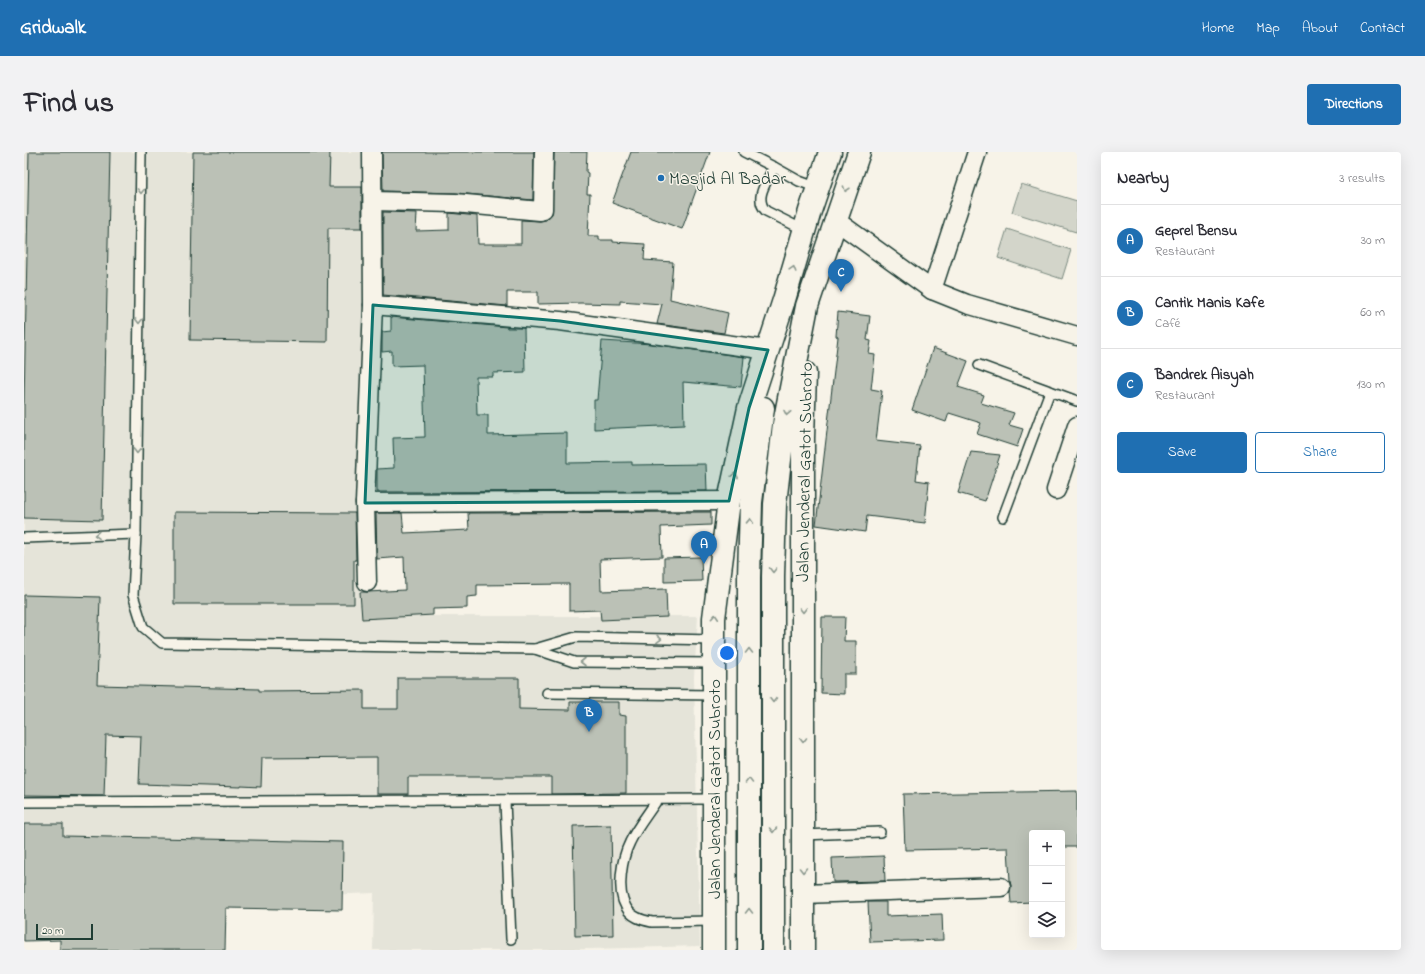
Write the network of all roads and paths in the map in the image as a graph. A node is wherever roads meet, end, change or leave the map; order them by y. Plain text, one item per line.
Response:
1 (141, 152) edge
2 (372, 152) edge
3 (544, 152) edge
4 (744, 152) edge
5 (830, 152) edge
6 (859, 152) edge
7 (977, 152) edge
8 (774, 167) junction
9 (818, 188) junction
10 (373, 201) junction
11 (836, 220) junction
12 (804, 230) junction
13 (932, 290) junction
14 (784, 300) junction
15 (373, 306) junction
16 (807, 306) junction
17 (1077, 336) edge
18 (768, 350) junction
19 (979, 365) dead end
20 (1050, 391) junction
21 (1077, 401) edge
22 (1077, 426) edge
23 (1056, 490) dead end
24 (729, 501) junction
25 (365, 503) junction
26 (1003, 517) dead end
27 (136, 534) junction
28 (24, 538) edge
29 (367, 582) dead end
30 (714, 640) junction
31 (535, 649) junction
32 (714, 663) junction
33 (547, 693) dead end
34 (714, 695) junction
35 (714, 799) junction
36 (657, 800) junction
37 (505, 801) junction
38 (24, 802) edge
39 (880, 832) dead end
40 (803, 835) junction
41 (1002, 887) dead end
42 (803, 894) junction
43 (714, 922) junction
44 (511, 939) dead end
45 (714, 950) edge
46 (749, 950) edge
47 (773, 950) edge
48 (803, 950) edge

1 -> 27 lane
2 - 10 street
3 - 10 street
4 - 8 lane
5 - 9 highway, Jalan Jenderal Gatot Subroto
6 -> 11 highway, Jalan Jenderal Gatot Subroto
7 - 13 street
8 - 9 lane
8 - 12 lane
9 - 12 highway, Jalan Jenderal Gatot Subroto
10 - 15 street
11 - 13 street
11 - 16 highway, Jalan Jenderal Gatot Subroto
14 -> 12 highway, Jalan Jenderal Gatot Subroto
13 - 17 street
14 - 18 highway, Jalan Jenderal Gatot Subroto
46 -> 14 highway, Jalan Jenderal Gatot Subroto
15 - 18 street
15 - 25 street
16 -> 40 highway, Jalan Jenderal Gatot Subroto
16 -> 47 highway, Jalan Jenderal Gatot Subroto
24 -> 18 highway, Jalan Jenderal Gatot Subroto
19 - 20 lane
20 - 21 lane
20 - 26 lane
22 - 23 street
24 - 25 street
30 -> 24 highway, Jalan Jenderal Gatot Subroto
25 - 29 street
27 -> 28 lane
27 - 31 lane
31 -> 30 lane
30 - 32 highway, Jalan Jenderal Gatot Subroto
32 -> 31 lane
32 - 34 highway, Jalan Jenderal Gatot Subroto
33 - 34 lane
34 - 35 highway, Jalan Jenderal Gatot Subroto
35 - 36 lane
35 - 43 highway, Jalan Jenderal Gatot Subroto
36 - 37 lane
36 - 43 lane
37 - 38 lane
37 - 44 lane
39 - 40 lane
40 -> 42 highway, Jalan Jenderal Gatot Subroto
41 - 42 street
42 - 48 highway, Jalan Jenderal Gatot Subroto
43 - 45 highway, Jalan Jenderal Gatot Subroto

